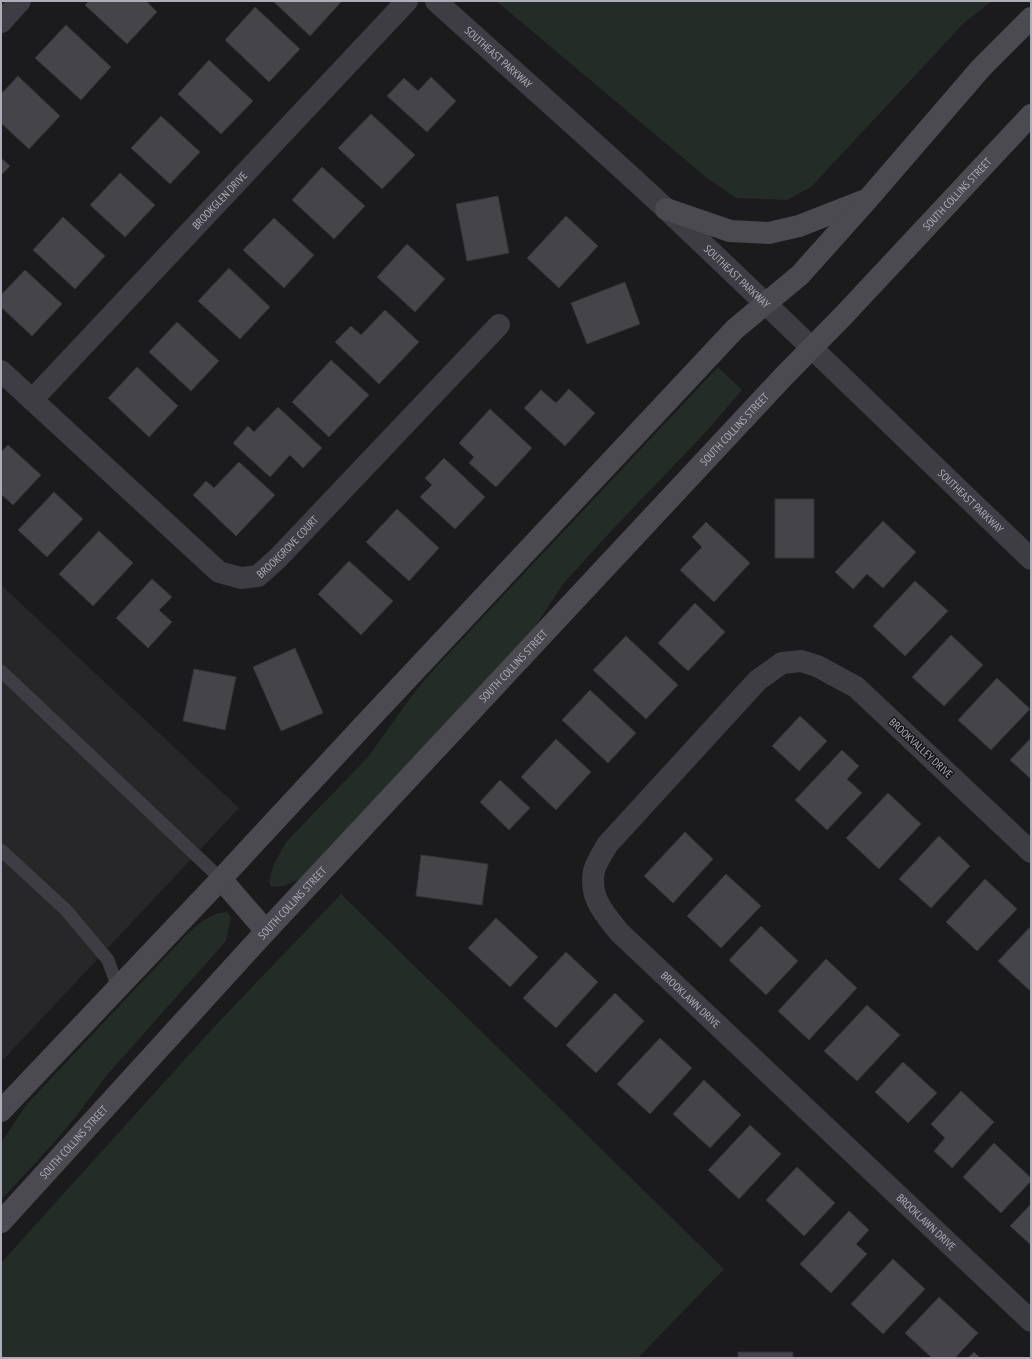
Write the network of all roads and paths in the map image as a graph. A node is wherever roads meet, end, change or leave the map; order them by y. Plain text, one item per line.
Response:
1 (20, 1) edge
2 (407, 1) edge
3 (436, 1) edge
4 (1031, 18) edge
5 (1, 22) edge
6 (1031, 115) edge
7 (868, 199) junction
8 (666, 209) junction
9 (767, 304) junction
10 (499, 325) dead end
11 (812, 349) junction
12 (1, 371) edge
13 (32, 400) junction
14 (1031, 559) edge
15 (801, 661) joint
16 (1, 671) edge
17 (1, 850) edge
18 (1031, 852) edge
19 (221, 879) junction
20 (266, 931) junction
21 (118, 988) junction
22 (1, 1111) edge
23 (1, 1222) edge
24 (1031, 1321) edge

1 - 5 street
2 - 13 street, BROOKGLEN DRIVE
3 - 8 street, SOUTHEAST PARKWAY
4 - 7 main road
6 - 11 main road, SOUTH COLLINS STREET
7 - 8 main road
7 - 9 main road
8 - 9 street, SOUTHEAST PARKWAY
9 - 11 street, SOUTHEAST PARKWAY
9 - 19 main road
10 - 13 street, BROOKGROVE COURT
11 - 14 street, SOUTHEAST PARKWAY
11 - 20 main road, SOUTH COLLINS STREET
12 - 13 street, BROOKGROVE COURT
15 - 18 street, BROOKVALLEY DRIVE
15 - 24 street, BROOKLAWN DRIVE
16 - 19 lane
17 - 21 lane
19 - 20 main road
19 - 21 main road
20 - 23 main road, SOUTH COLLINS STREET
21 - 22 main road

